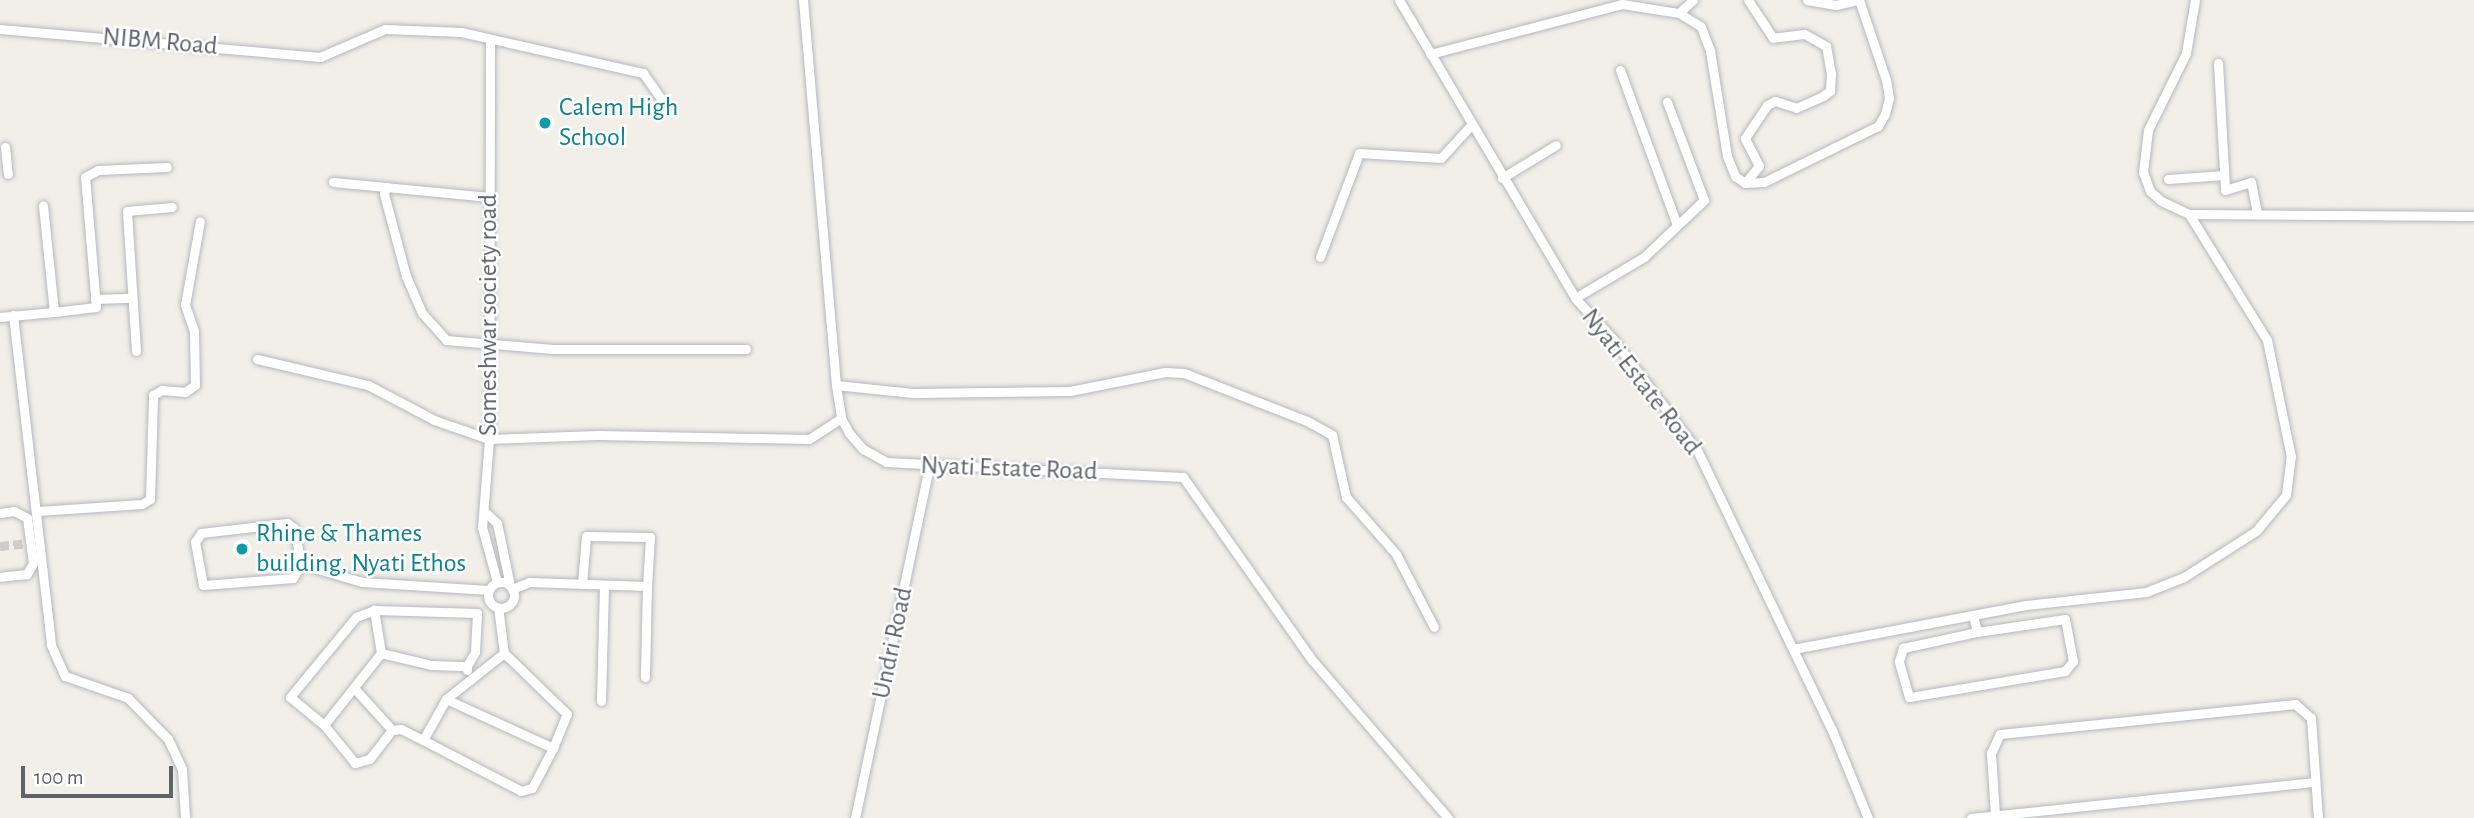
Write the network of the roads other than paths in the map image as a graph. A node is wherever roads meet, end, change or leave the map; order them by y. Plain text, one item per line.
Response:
1 (803, 0) edge
2 (1399, 0) edge
3 (1693, 0) edge
4 (1748, 0) edge
5 (1807, 0) edge
6 (1858, 0) edge
7 (2196, 0) edge
8 (1679, 13) junction
9 (0, 29) edge
10 (490, 39) junction
11 (1430, 54) junction
12 (2218, 63) dead end
13 (1620, 70) dead end
14 (1667, 102) dead end
15 (664, 103) dead end
16 (1471, 125) junction
17 (1556, 145) dead end
18 (5, 147) dead end
19 (167, 167) dead end
20 (8, 174) dead end
21 (2224, 176) junction
22 (1502, 178) junction
23 (2168, 179) dead end
24 (332, 182) dead end
25 (1745, 183) junction
26 (386, 187) junction
27 (489, 197) junction
28 (43, 206) dead end
29 (172, 207) dead end
30 (2189, 214) junction
31 (2257, 214) junction
32 (2474, 216) edge
33 (200, 221) dead end
34 (1677, 225) junction
35 (1320, 257) dead end
36 (1575, 298) junction
37 (95, 299) junction
38 (132, 299) junction
39 (54, 312) junction
40 (13, 315) junction
41 (0, 317) edge
42 (489, 342) junction
43 (746, 349) dead end
44 (136, 351) dead end
45 (257, 359) dead end
46 (836, 386) junction
47 (841, 418) junction
48 (489, 439) junction
49 (929, 468) junction
50 (38, 511) junction
51 (0, 513) edge
52 (486, 513) junction
53 (301, 564) junction
54 (0, 578) edge
55 (497, 582) junction
56 (582, 584) junction
57 (604, 585) junction
58 (647, 586) junction
59 (511, 587) junction
60 (489, 590) junction
61 (498, 607) junction
62 (374, 610) junction
63 (1973, 615) junction
64 (1434, 627) dead end
65 (1977, 632) junction
66 (1793, 649) junction
67 (381, 653) junction
68 (504, 653) junction
69 (467, 666) junction
70 (645, 677) dead end
71 (467, 682) junction
72 (355, 688) junction
73 (446, 699) junction
74 (601, 701) dead end
75 (324, 725) junction
76 (392, 730) junction
77 (423, 740) junction
78 (553, 748) junction
79 (2315, 782) junction
80 (1995, 814) junction
81 (185, 818) edge
82 (855, 818) edge
83 (1448, 818) edge
84 (1868, 818) edge
85 (1971, 818) edge
86 (2318, 818) edge

1 - 46 street, Nyati Estate Road
2 - 11 street, Nyati Estate Road
3 - 8 street
4 - 25 street
5 - 6 street
6 - 25 street
7 - 30 street
8 - 11 street
8 - 25 street
9 - 10 street, NIBM Road
10 - 15 street
10 - 27 street, Someshwar society road
11 - 16 street, Nyati Estate Road
12 - 21 street
13 - 34 street
14 - 34 street
16 - 22 street, Nyati Estate Road
16 - 35 street
17 - 22 street
18 - 20 street
19 - 37 street
21 - 23 street
21 - 31 street
22 - 36 street, Nyati Estate Road
24 - 26 street
26 - 27 street
26 - 42 street
27 - 42 street, Someshwar society road
28 - 39 street
29 - 38 street
30 - 31 street
30 - 63 street
31 - 32 street
33 - 50 street
34 - 36 street
36 - 66 street, Nyati Estate Road
37 - 38 street
37 - 39 street
38 - 44 street
39 - 40 street
40 - 41 street
40 - 50 street
42 - 43 street
42 - 48 street, Someshwar society road
45 - 48 street
46 - 47 street, Nyati Estate Road
46 - 64 street
47 - 48 street
47 - 49 street, Nyati Estate Road
48 - 52 street, Someshwar society road
49 - 82 street, Undri Road
49 - 83 street, Nyati Estate Road
50 - 81 street
51 - 54 street
52 - 55 street
52 - 59 street, Someshwar society road
53 - 53 street
53 - 60 street
55 - 59 street
55 - 60 street
56 - 57 street
56 - 58 street
56 - 59 street
57 - 58 street
57 - 74 street
58 - 70 street
59 - 61 street
60 - 61 street
61 - 68 street
62 - 67 street
62 - 69 street
62 - 75 street
63 - 65 street
63 - 66 street
65 - 65 street
66 - 84 street, Nyati Estate Road
67 - 69 street
67 - 72 street
68 - 71 street
68 - 78 street
69 - 71 street
71 - 73 street
72 - 75 street
72 - 76 street
73 - 77 street
73 - 78 street
75 - 76 street
76 - 77 street
77 - 78 street
79 - 80 street
79 - 80 street
79 - 86 street
80 - 85 street

